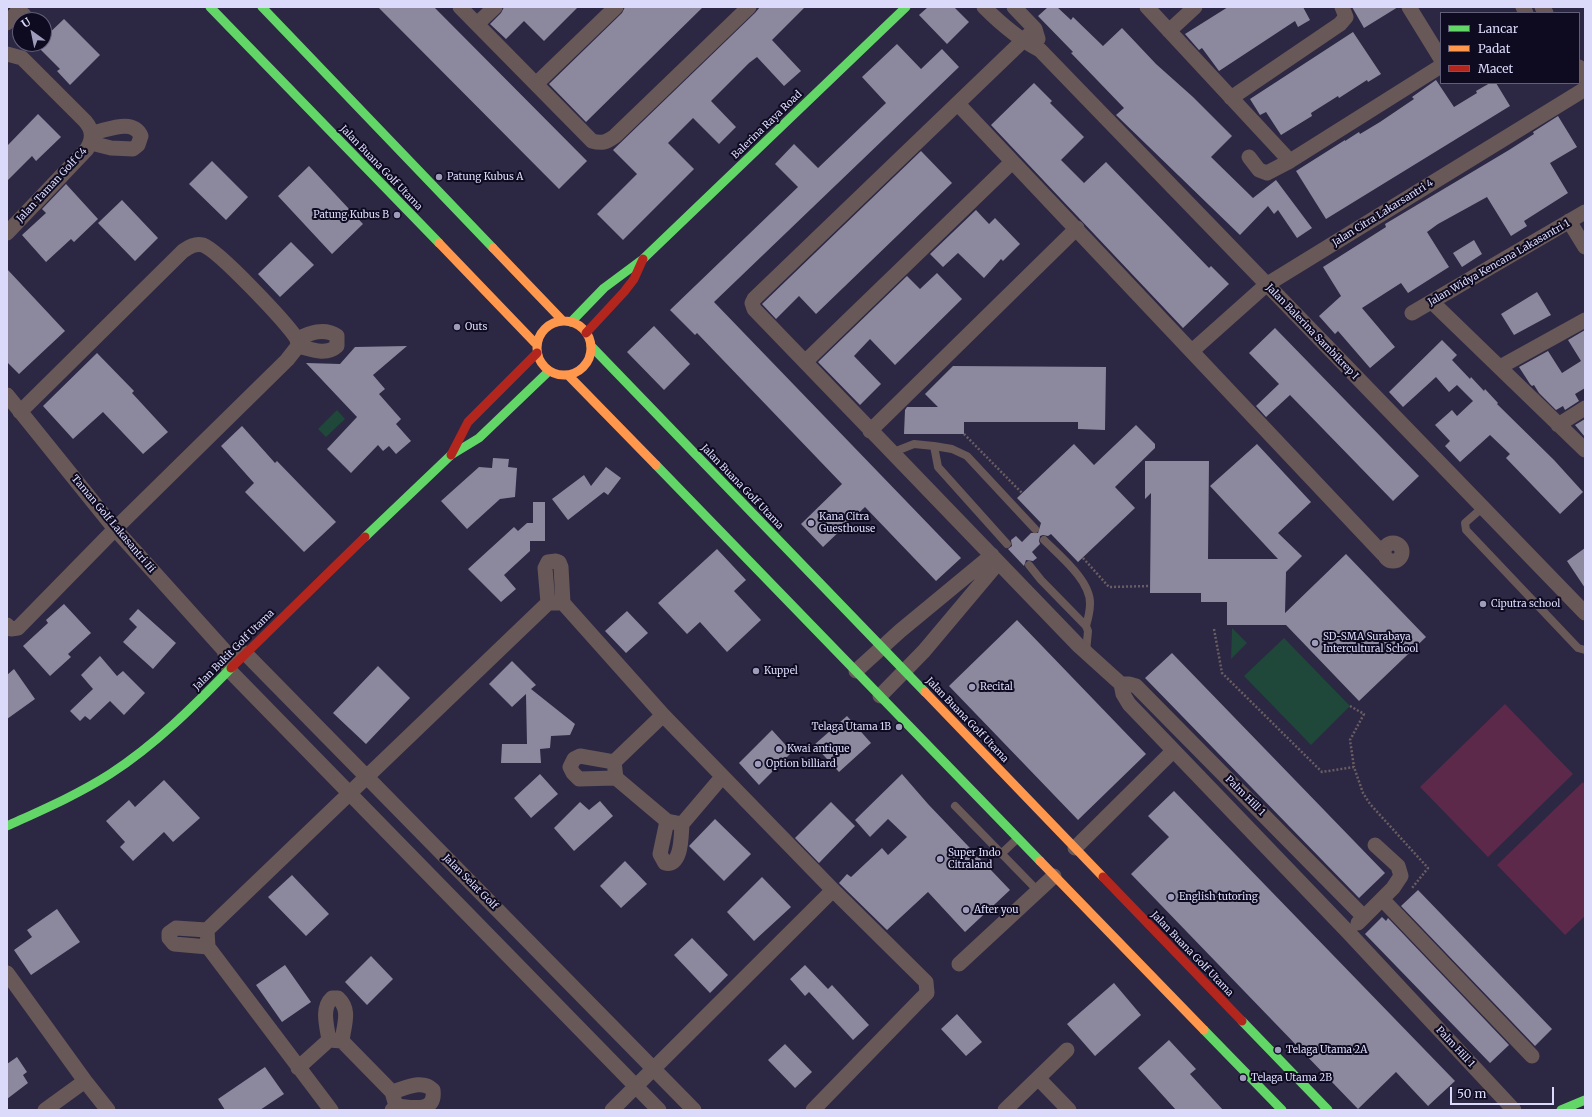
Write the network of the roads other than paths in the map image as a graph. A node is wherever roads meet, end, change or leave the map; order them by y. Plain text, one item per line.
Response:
1 (210, 7) edge
2 (262, 7) edge
3 (460, 7) edge
4 (495, 7) edge
5 (616, 7) edge
6 (749, 7) edge
7 (906, 7) edge
8 (984, 7) edge
9 (1014, 7) edge
10 (1147, 7) edge
11 (1195, 7) edge
12 (1342, 7) edge
13 (1409, 7) edge
14 (477, 24) junction
15 (1035, 29) junction
16 (1169, 31) junction
17 (1023, 42) junction
18 (1040, 50) junction
19 (13, 52) edge
20 (1440, 57) edge
21 (1440, 67) edge
22 (536, 84) junction
23 (1577, 89) edge
24 (1231, 98) junction
25 (958, 104) junction
26 (1249, 157) dead end
27 (1290, 161) junction
28 (1012, 162) junction
29 (1585, 212) edge
30 (1569, 221) junction
31 (1077, 228) junction
32 (7, 233) edge
33 (1585, 246) edge
34 (643, 259) junction
35 (1266, 285) junction
36 (1432, 302) junction
37 (1412, 313) dead end
38 (1585, 320) edge
39 (567, 322) junction
40 (586, 333) junction
41 (591, 346) junction
42 (537, 349) junction
43 (1192, 351) junction
44 (805, 362) junction
45 (1500, 367) junction
46 (549, 371) junction
47 (568, 375) junction
48 (7, 396) edge
49 (1585, 408) edge
50 (20, 412) junction
51 (1558, 425) junction
52 (870, 430) junction
53 (934, 446) junction
54 (1585, 450) edge
55 (891, 453) junction
56 (451, 455) junction
57 (1482, 508) junction
58 (115, 529) junction
59 (1035, 529) dead end
60 (1044, 540) dead end
61 (1007, 544) dead end
62 (1384, 554) dead end
63 (995, 559) junction
64 (1029, 565) dead end
65 (1585, 613) edge
66 (7, 625) edge
67 (1086, 626) junction
68 (882, 647) junction
69 (1083, 649) junction
70 (224, 650) junction
71 (1585, 650) edge
72 (245, 654) junction
73 (229, 670) junction
74 (856, 671) junction
75 (905, 671) junction
76 (1121, 684) junction
77 (880, 696) junction
78 (663, 715) junction
79 (1173, 751) junction
80 (614, 762) junction
81 (722, 777) junction
82 (367, 778) junction
83 (616, 778) junction
84 (351, 794) junction
85 (955, 806) dead end
86 (667, 822) junction
87 (682, 824) junction
88 (7, 826) edge
89 (1018, 838) junction
90 (1375, 845) dead end
91 (1075, 848) junction
92 (1001, 854) junction
93 (1054, 876) junction
94 (833, 890) junction
95 (1038, 891) junction
96 (1382, 899) junction
97 (1364, 918) junction
98 (207, 930) junction
99 (1348, 932) junction
100 (208, 947) junction
101 (959, 964) dead end
102 (7, 973) edge
103 (1067, 1050) dead end
104 (1532, 1056) dead end
105 (298, 1068) junction
106 (653, 1068) junction
107 (1038, 1078) junction
108 (85, 1081) junction
109 (635, 1086) junction
110 (1585, 1100) edge
111 (393, 1103) edge
112 (1062, 1108) edge
113 (45, 1110) edge
114 (108, 1110) edge
115 (331, 1110) edge
116 (612, 1110) edge
117 (659, 1110) edge
118 (694, 1110) edge
119 (813, 1110) edge
120 (1005, 1110) edge
121 (1282, 1110) edge
122 (1328, 1110) edge
123 (1514, 1110) edge
124 (1562, 1110) edge

1 - 42 main road, Jalan Buana Golf Utama
2 - 39 main road
3 - 14 street
4 - 14 street
5 - 22 street
6 - 22 street
7 - 34 main road, Balerina Raya Road
8 - 17 street, Jalan Balerina Sambikrep I
9 - 15 street
10 - 16 street
11 - 16 street
12 - 24 street
13 - 20 street
14 - 22 street
15 - 17 street
15 - 18 street
16 - 24 street
17 - 18 street, Jalan Balerina Sambikrep I
17 - 25 street
18 - 35 street, Jalan Balerina Sambikrep I
19 - 32 street, Jalan Taman Golf C4
21 - 27 street
23 - 35 street, Jalan Citra Lakarsantri 4
24 - 27 street
25 - 28 street
25 - 44 street, Palm Hill 1
26 - 27 street
28 - 31 street
28 - 44 street
29 - 30 street, Jalan Widya Kencana Lakasantri 1
30 - 33 street
30 - 36 street, Jalan Widya Kencana Lakasantri 1
31 - 43 street
31 - 52 street
34 - 39 main road, Balerina Raya Road
34 - 40 main road, Balerina Raya Road
35 - 43 street, Jalan Citra Lakarsantri 4
35 - 57 street, Jalan Balerina Sambikrep I
36 - 37 street, Jalan Widya Kencana Lakasantri 1
36 - 45 street
38 - 45 street
39 - 40 main road
39 - 42 main road
40 - 41 main road
41 - 47 main road
41 - 68 main road, Jalan Buana Golf Utama
42 - 46 main road
42 - 56 main road, Jalan Bukit Golf Utama
43 - 62 street
44 - 52 street, Palm Hill 1
45 - 51 street
46 - 47 main road
46 - 56 main road, Jalan Bukit Golf Utama
47 - 74 main road
48 - 50 street, Taman Golf Lakasantri Iii
49 - 51 street
50 - 58 street, Taman Golf Lakasantri Iii
50 - 58 street
51 - 54 street
52 - 55 street, Palm Hill 1
53 - 55 lane
53 - 59 lane
53 - 61 lane
55 - 63 street, Palm Hill 1
56 - 72 main road, Jalan Bukit Golf Utama
57 - 65 street, Jalan Balerina Sambikrep I
57 - 71 lane
58 - 66 street
58 - 70 street, Taman Golf Lakasantri Iii
60 - 67 lane
63 - 68 street
63 - 69 street, Palm Hill 1
63 - 75 street
64 - 67 lane
67 - 69 lane
68 - 74 street
68 - 75 main road, Jalan Buana Golf Utama
69 - 76 street, Palm Hill 1
70 - 72 street
70 - 73 street, Taman Golf Lakasantri Iii
72 - 73 main road, Jalan Bukit Golf Utama
72 - 82 street, Jalan Selat Golf
73 - 84 street
73 - 88 main road, Jalan Bukit Golf Utama
74 - 77 main road
75 - 77 street
75 - 91 main road, Jalan Buana Golf Utama
76 - 79 street, Palm Hill 1
76 - 97 street, Palm Hill 1
77 - 89 main road
78 - 80 street
78 - 81 street
78 - 82 street
79 - 91 street
79 - 99 street, Palm Hill 1
80 - 83 street
80 - 83 street
81 - 87 street
81 - 94 street
82 - 84 street
82 - 106 street, Jalan Selat Golf
83 - 86 street
84 - 98 street
84 - 109 street
85 - 92 lane
86 - 87 street
86 - 87 street
89 - 92 lane
89 - 93 main road
90 - 96 street
91 - 122 main road, Jalan Buana Golf Utama
92 - 95 lane
93 - 95 street
93 - 121 main road
94 - 106 street
94 - 119 street
95 - 101 street
96 - 97 street
96 - 104 street
97 - 99 street
98 - 100 street
98 - 100 street
99 - 123 street, Palm Hill 1
100 - 105 street
102 - 108 street
103 - 107 street
105 - 111 street
105 - 115 street
106 - 109 street
106 - 118 street, Jalan Selat Golf
107 - 112 street
107 - 120 street
108 - 113 street
108 - 114 street
109 - 116 street
109 - 117 street
110 - 124 main road

